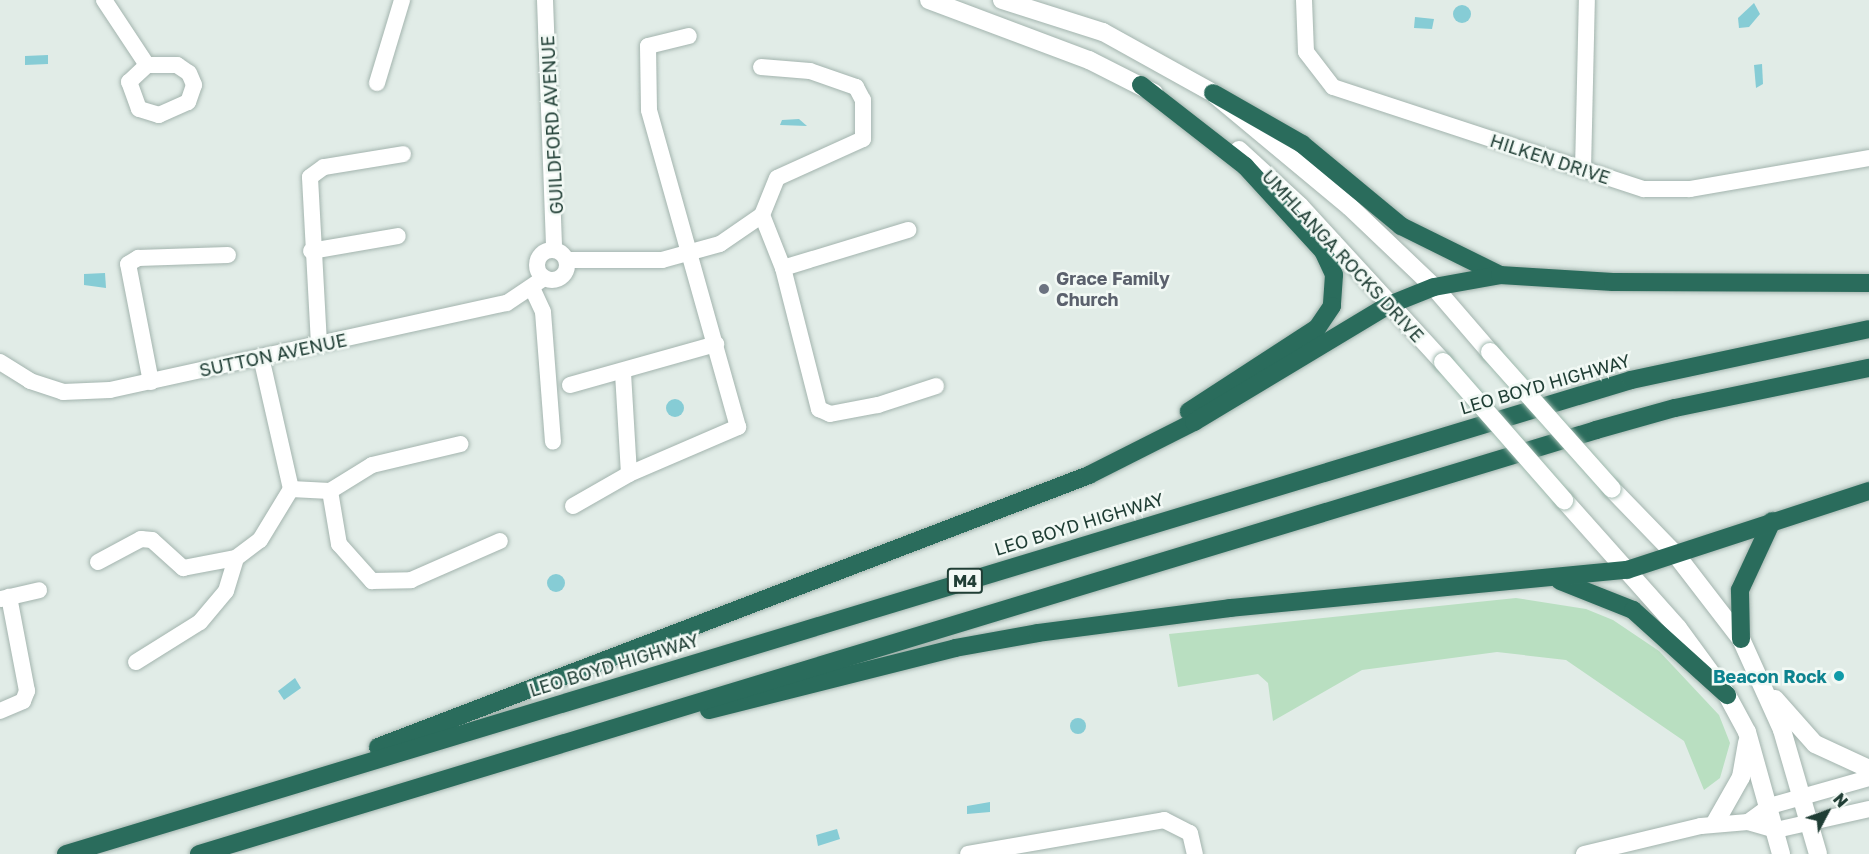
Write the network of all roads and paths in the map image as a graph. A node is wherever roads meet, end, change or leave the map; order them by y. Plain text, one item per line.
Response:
1 (104, 0) edge
2 (402, 0) edge
3 (545, 0) edge
4 (928, 0) edge
5 (1002, 0) edge
6 (1304, 0) edge
7 (1587, 0) edge
8 (689, 36) dead end
9 (147, 65) dead end
10 (761, 68) dead end
11 (377, 83) dead end
12 (1141, 85) junction
13 (1213, 93) junction
14 (403, 154) dead end
15 (1869, 158) edge
16 (1583, 170) junction
17 (762, 215) junction
18 (908, 230) dead end
19 (398, 236) dead end
20 (554, 249) junction
21 (311, 251) junction
22 (689, 252) junction
23 (228, 255) dead end
24 (567, 260) junction
25 (783, 268) junction
26 (1500, 275) junction
27 (538, 283) junction
28 (1869, 283) edge
29 (1434, 286) junction
30 (1389, 304) junction
31 (1869, 329) edge
32 (319, 344) junction
33 (716, 344) junction
34 (261, 357) junction
35 (0, 362) edge
36 (1869, 368) edge
37 (623, 374) junction
38 (151, 382) junction
39 (570, 385) dead end
40 (936, 386) dead end
41 (554, 442) dead end
42 (461, 444) dead end
43 (629, 474) junction
44 (1089, 475) junction
45 (291, 489) junction
46 (330, 491) junction
47 (1869, 491) edge
48 (573, 506) dead end
49 (1772, 521) junction
50 (500, 541) dead end
51 (1677, 556) junction
52 (236, 558) junction
53 (99, 562) dead end
54 (1627, 570) junction
55 (1550, 578) junction
56 (39, 590) dead end
57 (5, 598) edge
58 (1741, 639) junction
59 (136, 662) dead end
60 (1759, 679) junction
61 (1727, 694) junction
62 (0, 711) edge
63 (1747, 732) junction
64 (1869, 769) edge
65 (1869, 778) edge
66 (429, 786) junction
67 (1804, 796) junction
68 (228, 805) junction
69 (1770, 806) junction
70 (1869, 809) edge
71 (1811, 820) junction
72 (1748, 822) junction
73 (1715, 824) junction
74 (1776, 830) junction
75 (66, 854) edge
76 (199, 854) edge
77 (968, 854) edge
78 (1195, 854) edge
79 (1584, 854) edge
80 (1781, 854) edge
81 (1818, 854) edge

1 - 9 street
2 - 11 street
3 - 20 street, GUILDFORD AVENUE
4 - 12 main road, UMHLANGA ROCKS DRIVE
5 - 13 main road, UMHLANGA ROCKS DRIVE
6 - 16 street, HILKEN DRIVE
7 - 16 street
8 - 22 street
10 - 17 street
12 - 30 main road, UMHLANGA ROCKS DRIVE
12 - 44 highway
13 - 26 highway
13 - 29 main road, UMHLANGA ROCKS DRIVE
14 - 21 street
15 - 16 street, HILKEN DRIVE
17 - 22 street
17 - 25 street
18 - 25 street
19 - 21 street
20 - 24 street
20 - 27 street
21 - 32 street
22 - 24 street
22 - 33 street
23 - 38 street
24 - 27 street, SUTTON AVENUE
25 - 40 street
26 - 28 highway
26 - 29 highway
27 - 32 street, SUTTON AVENUE
27 - 41 street
29 - 30 highway
29 - 51 main road, UMHLANGA ROCKS DRIVE, bridge
30 - 44 highway
30 - 54 main road, UMHLANGA ROCKS DRIVE, bridge
31 - 68 highway, LEO BOYD HIGHWAY / M4
32 - 34 street, SUTTON AVENUE
33 - 37 street
33 - 43 street
34 - 38 street, SUTTON AVENUE
34 - 45 street
35 - 38 street, SUTTON AVENUE
36 - 66 highway, M4
37 - 39 street
37 - 43 street
42 - 46 street
43 - 48 street
44 - 68 highway
45 - 46 street
45 - 52 street
46 - 50 street
47 - 49 highway
49 - 51 highway
49 - 58 highway
51 - 54 highway
51 - 58 main road, UMHLANGA ROCKS DRIVE
52 - 53 street
52 - 59 street
54 - 55 highway
54 - 61 main road, UMHLANGA ROCKS DRIVE
55 - 61 highway
55 - 66 highway
56 - 57 street
57 - 62 street
58 - 60 main road, UMHLANGA ROCKS DRIVE
60 - 64 main road
60 - 67 main road
61 - 63 main road, UMHLANGA ROCKS DRIVE
63 - 69 main road, UMHLANGA ROCKS DRIVE
63 - 73 main road
65 - 67 street
66 - 76 highway, M4
67 - 69 street
67 - 71 main road
68 - 75 highway, LEO BOYD HIGHWAY / M4
69 - 72 street
69 - 74 main road, UMHLANGA ROCKS DRIVE
70 - 71 street
71 - 74 street
71 - 81 main road
72 - 73 street
72 - 74 street
73 - 79 street
74 - 80 main road, UMHLANGA ROCKS DRIVE
77 - 78 street

